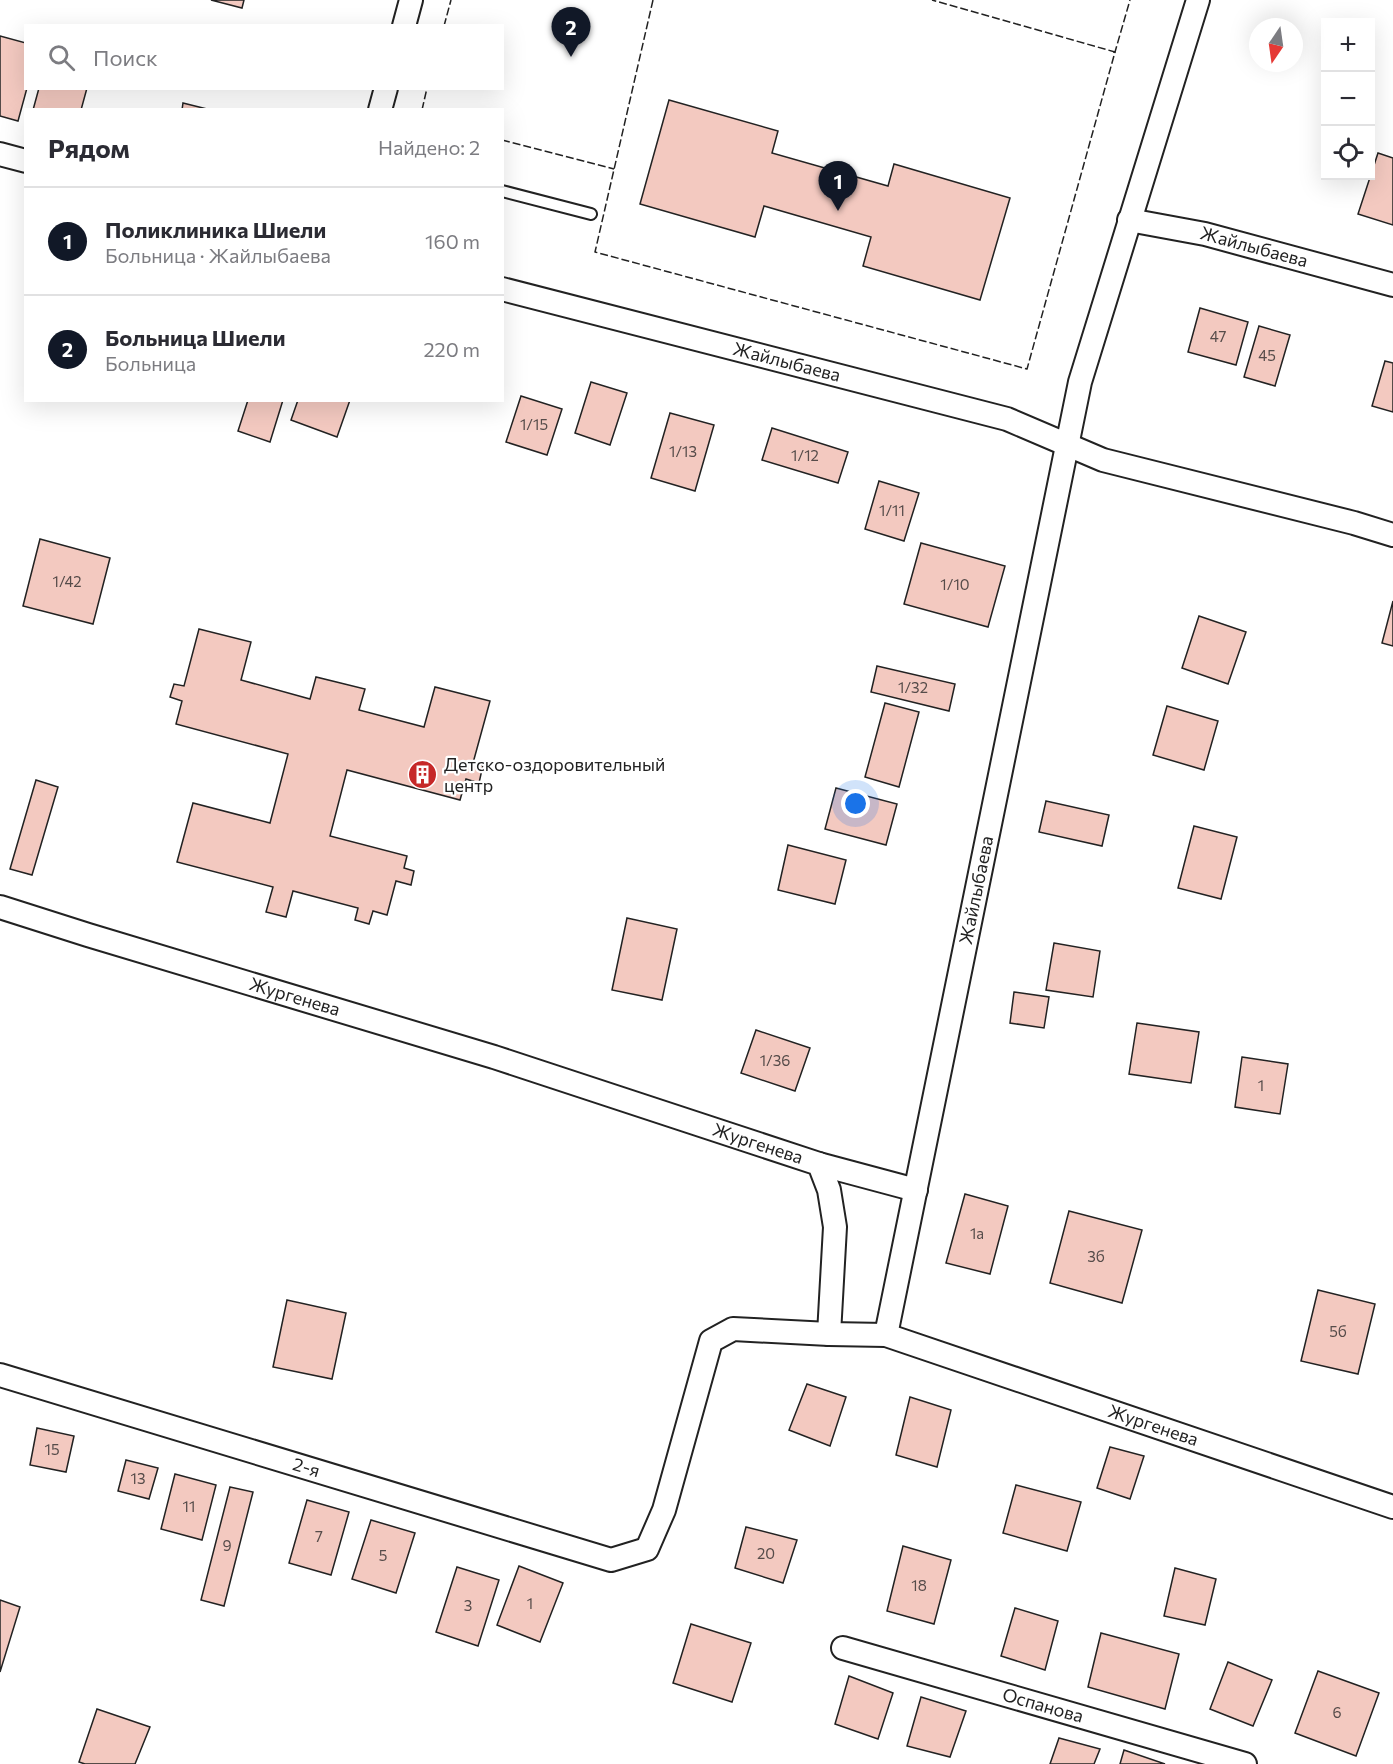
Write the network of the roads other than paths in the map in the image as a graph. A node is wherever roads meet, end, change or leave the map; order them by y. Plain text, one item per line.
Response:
1 (411, 0) edge
2 (1198, 0) edge
3 (405, 24) edge
4 (385, 90) edge
5 (381, 108) edge
6 (0, 154) edge
7 (24, 160) edge
8 (504, 192) edge
9 (591, 214) dead end
10 (1130, 220) junction
11 (1393, 285) edge
12 (504, 290) edge
13 (1066, 445) junction
14 (1393, 535) edge
15 (0, 907) edge
16 (819, 1164) junction
17 (916, 1190) junction
18 (829, 1334) junction
19 (886, 1335) junction
20 (0, 1375) edge
21 (1393, 1507) edge
22 (843, 1648) dead end
23 (1245, 1764) edge

1 - 3 street
2 - 10 street
4 - 5 street
6 - 7 street
8 - 9 lane
10 - 11 street, Жайлыбаева
10 - 13 street, Жайлыбаева
12 - 13 street, Жайлыбаева
13 - 14 street
13 - 17 street, Жайлыбаева
15 - 16 street, Жургенева
16 - 17 street
16 - 18 street, Жургенева
17 - 19 street, Жайлыбаева
18 - 19 street, Жургенева
18 - 20 street, 2-я
19 - 21 street, Жургенева
22 - 23 street, Оспанова

